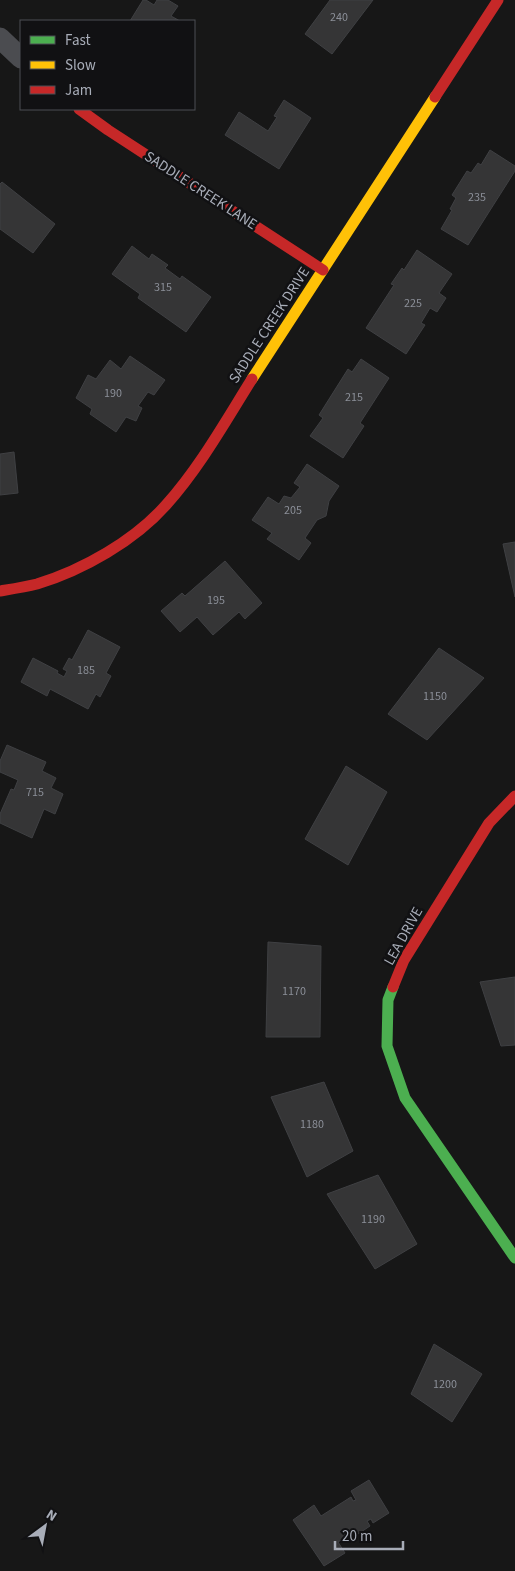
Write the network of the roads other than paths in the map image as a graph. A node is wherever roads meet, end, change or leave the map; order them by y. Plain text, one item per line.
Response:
1 (498, 0) edge
2 (0, 38) edge
3 (20, 57) edge
4 (80, 110) edge
5 (323, 270) junction
6 (0, 591) edge
7 (515, 796) edge
8 (515, 1258) edge

1 - 5 street, SADDLE CREEK DRIVE
2 - 3 street
4 - 5 street, SADDLE CREEK LANE
5 - 6 street, SADDLE CREEK DRIVE
7 - 8 street, LEA DRIVE

